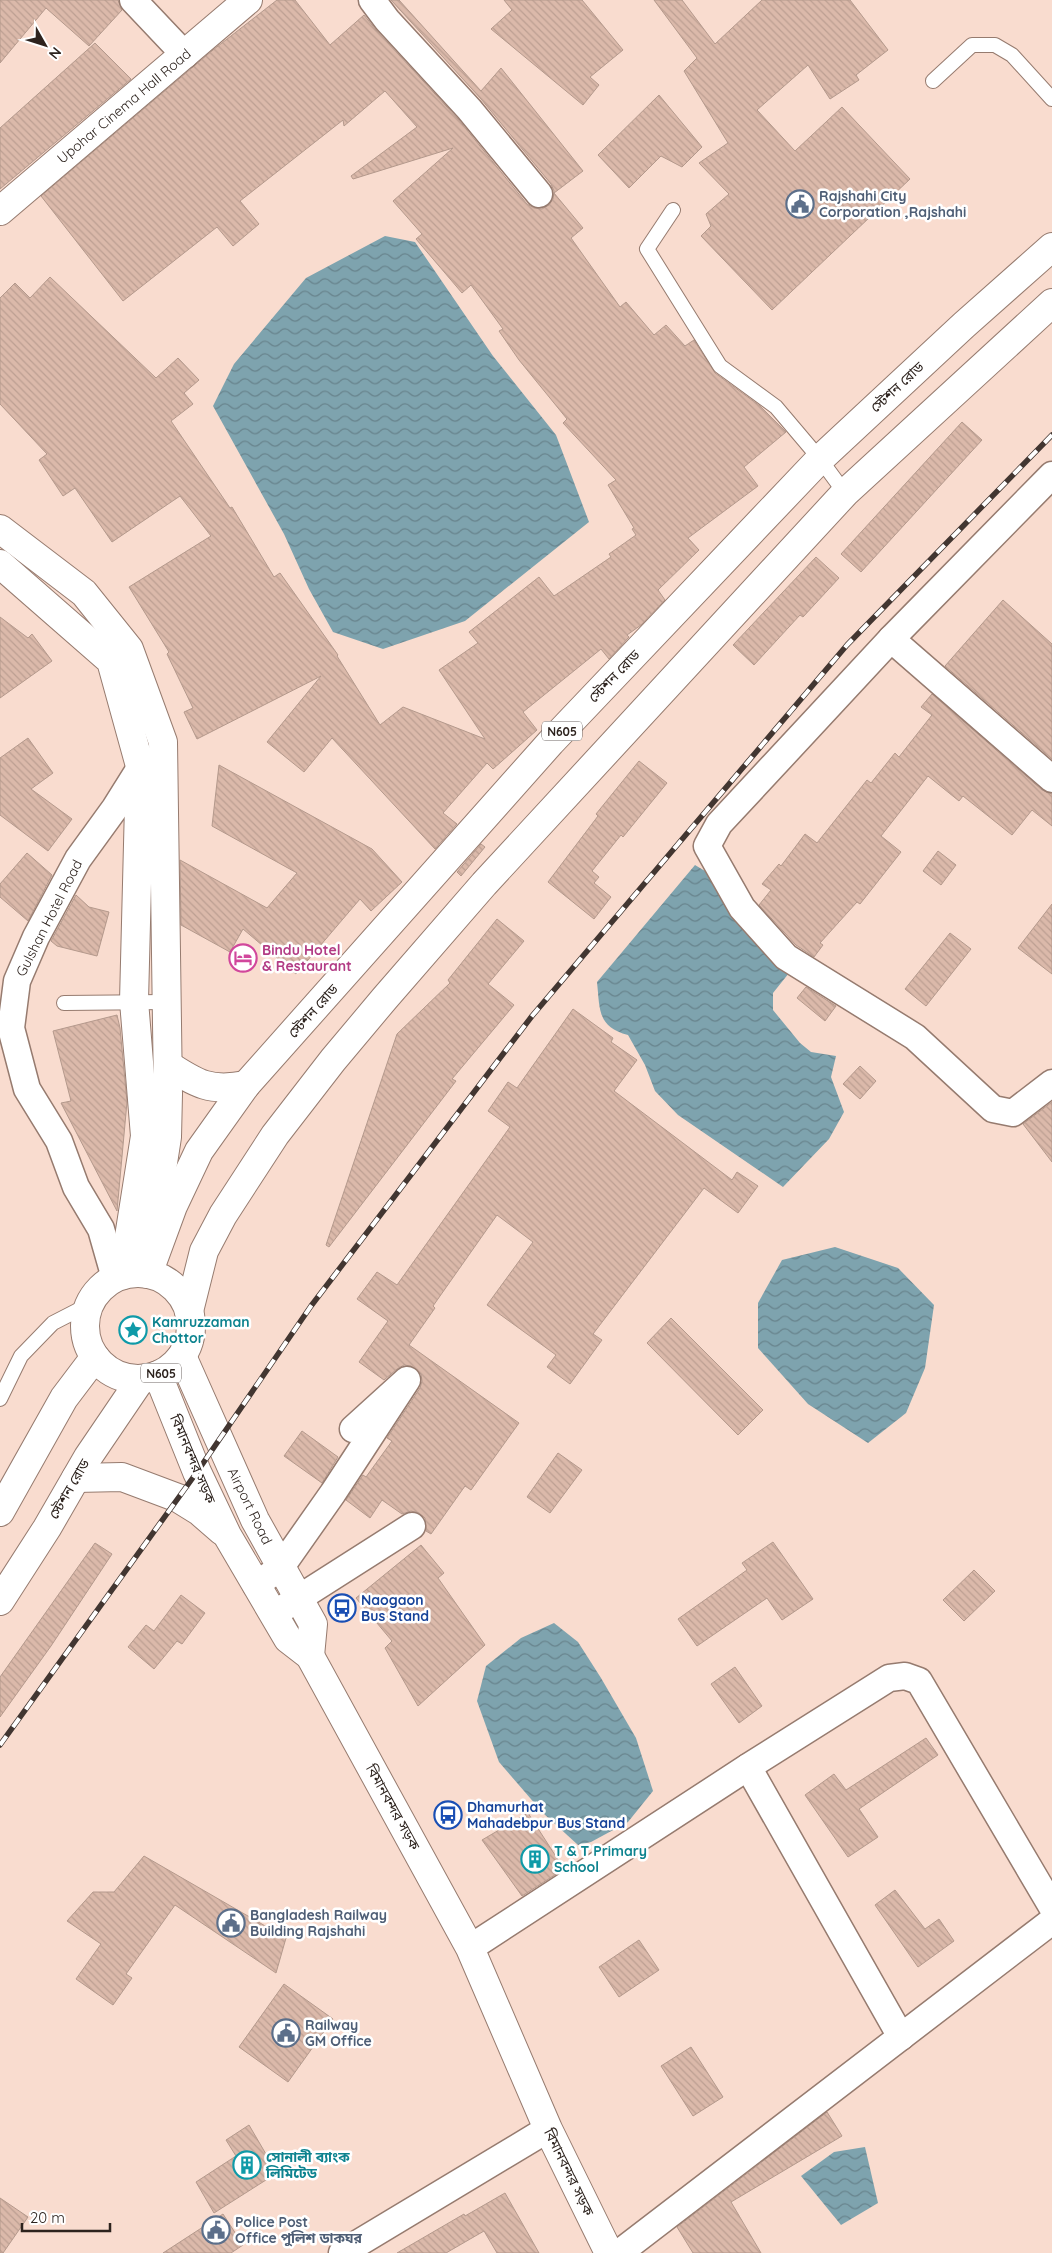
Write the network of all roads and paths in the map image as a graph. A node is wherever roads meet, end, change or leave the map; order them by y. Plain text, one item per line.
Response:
1 (134, 0) edge
2 (248, 0) edge
3 (372, 0) edge
4 (184, 55) junction
5 (932, 81) dead end
6 (1052, 99) edge
7 (539, 194) dead end
8 (673, 210) dead end
9 (0, 211) edge
10 (1052, 247) edge
11 (1052, 303) edge
12 (820, 459) junction
13 (1052, 475) edge
14 (845, 493) junction
15 (0, 529) edge
16 (0, 564) edge
17 (891, 639) junction
18 (163, 742) junction
19 (140, 766) junction
20 (1052, 779) edge
21 (134, 1001) junction
22 (166, 1002) junction
23 (64, 1003) dead end
24 (168, 1065) junction
25 (1052, 1083) edge
26 (246, 1086) junction
27 (133, 1275) junction
28 (90, 1304) junction
29 (189, 1311) junction
30 (182, 1356) junction
31 (95, 1357) junction
32 (149, 1377) junction
33 (0, 1399) edge
34 (353, 1429) dead end
35 (76, 1478) junction
36 (2, 1503) edge
37 (412, 1526) dead end
38 (227, 1535) junction
39 (281, 1567) junction
40 (256, 1585) junction
41 (299, 1598) junction
42 (0, 1601) edge
43 (274, 1614) junction
44 (310, 1656) junction
45 (748, 1767) junction
46 (1052, 1907) edge
47 (1052, 1921) edge
48 (470, 1948) junction
49 (902, 2037) junction
50 (548, 2129) junction
51 (342, 2253) edge
52 (609, 2253) edge
53 (619, 2253) edge

1 - 4 street
2 - 4 main road, Upohar Cinema Hall Road
3 - 7 street
4 - 9 main road, Upohar Cinema Hall Road
5 - 6 lane
8 - 12 lane
10 - 12 main road, স্টেশন রোড / N605
11 - 14 main road, N605
12 - 14 lane
12 - 26 main road, স্টেশন রোড / N605
13 - 17 street
14 - 29 main road, N605
15 - 18 main road
16 - 19 main road
17 - 20 street
17 - 25 street
18 - 19 street, Gulshan Hotel Road
18 - 22 main road
19 - 21 main road
19 - 27 street, Gulshan Hotel Road
21 - 22 lane
21 - 23 lane
21 - 27 main road
22 - 24 main road
24 - 26 main road
24 - 27 main road
26 - 27 main road, স্টেশন রোড / N605
27 - 28 main road, N605
27 - 29 main road, N605
28 - 31 main road, N605
28 - 33 lane
29 - 30 main road, N605
30 - 32 main road, N605
30 - 39 main road, Airport Road
31 - 32 main road, N605
31 - 36 main road
32 - 35 main road, স্টেশন রোড
32 - 38 main road, বিমানবন্দর সড়ক
34 - 39 street
35 - 38 main road
35 - 42 main road, স্টেশন রোড
37 - 41 street
38 - 40 main road, বিমানবন্দর সড়ক
39 - 40 street
39 - 41 main road, Airport Road
40 - 43 main road, বিমানবন্দর সড়ক
41 - 43 street
41 - 44 main road, Airport Road
43 - 44 main road, বিমানবন্দর সড়ক
44 - 48 main road, বিমানবন্দর সড়ক
45 - 46 street
45 - 48 street
45 - 49 street
47 - 49 street
48 - 50 main road, বিমানবন্দর সড়ক
49 - 53 street
50 - 51 street
50 - 52 main road, বিমানবন্দর সড়ক

